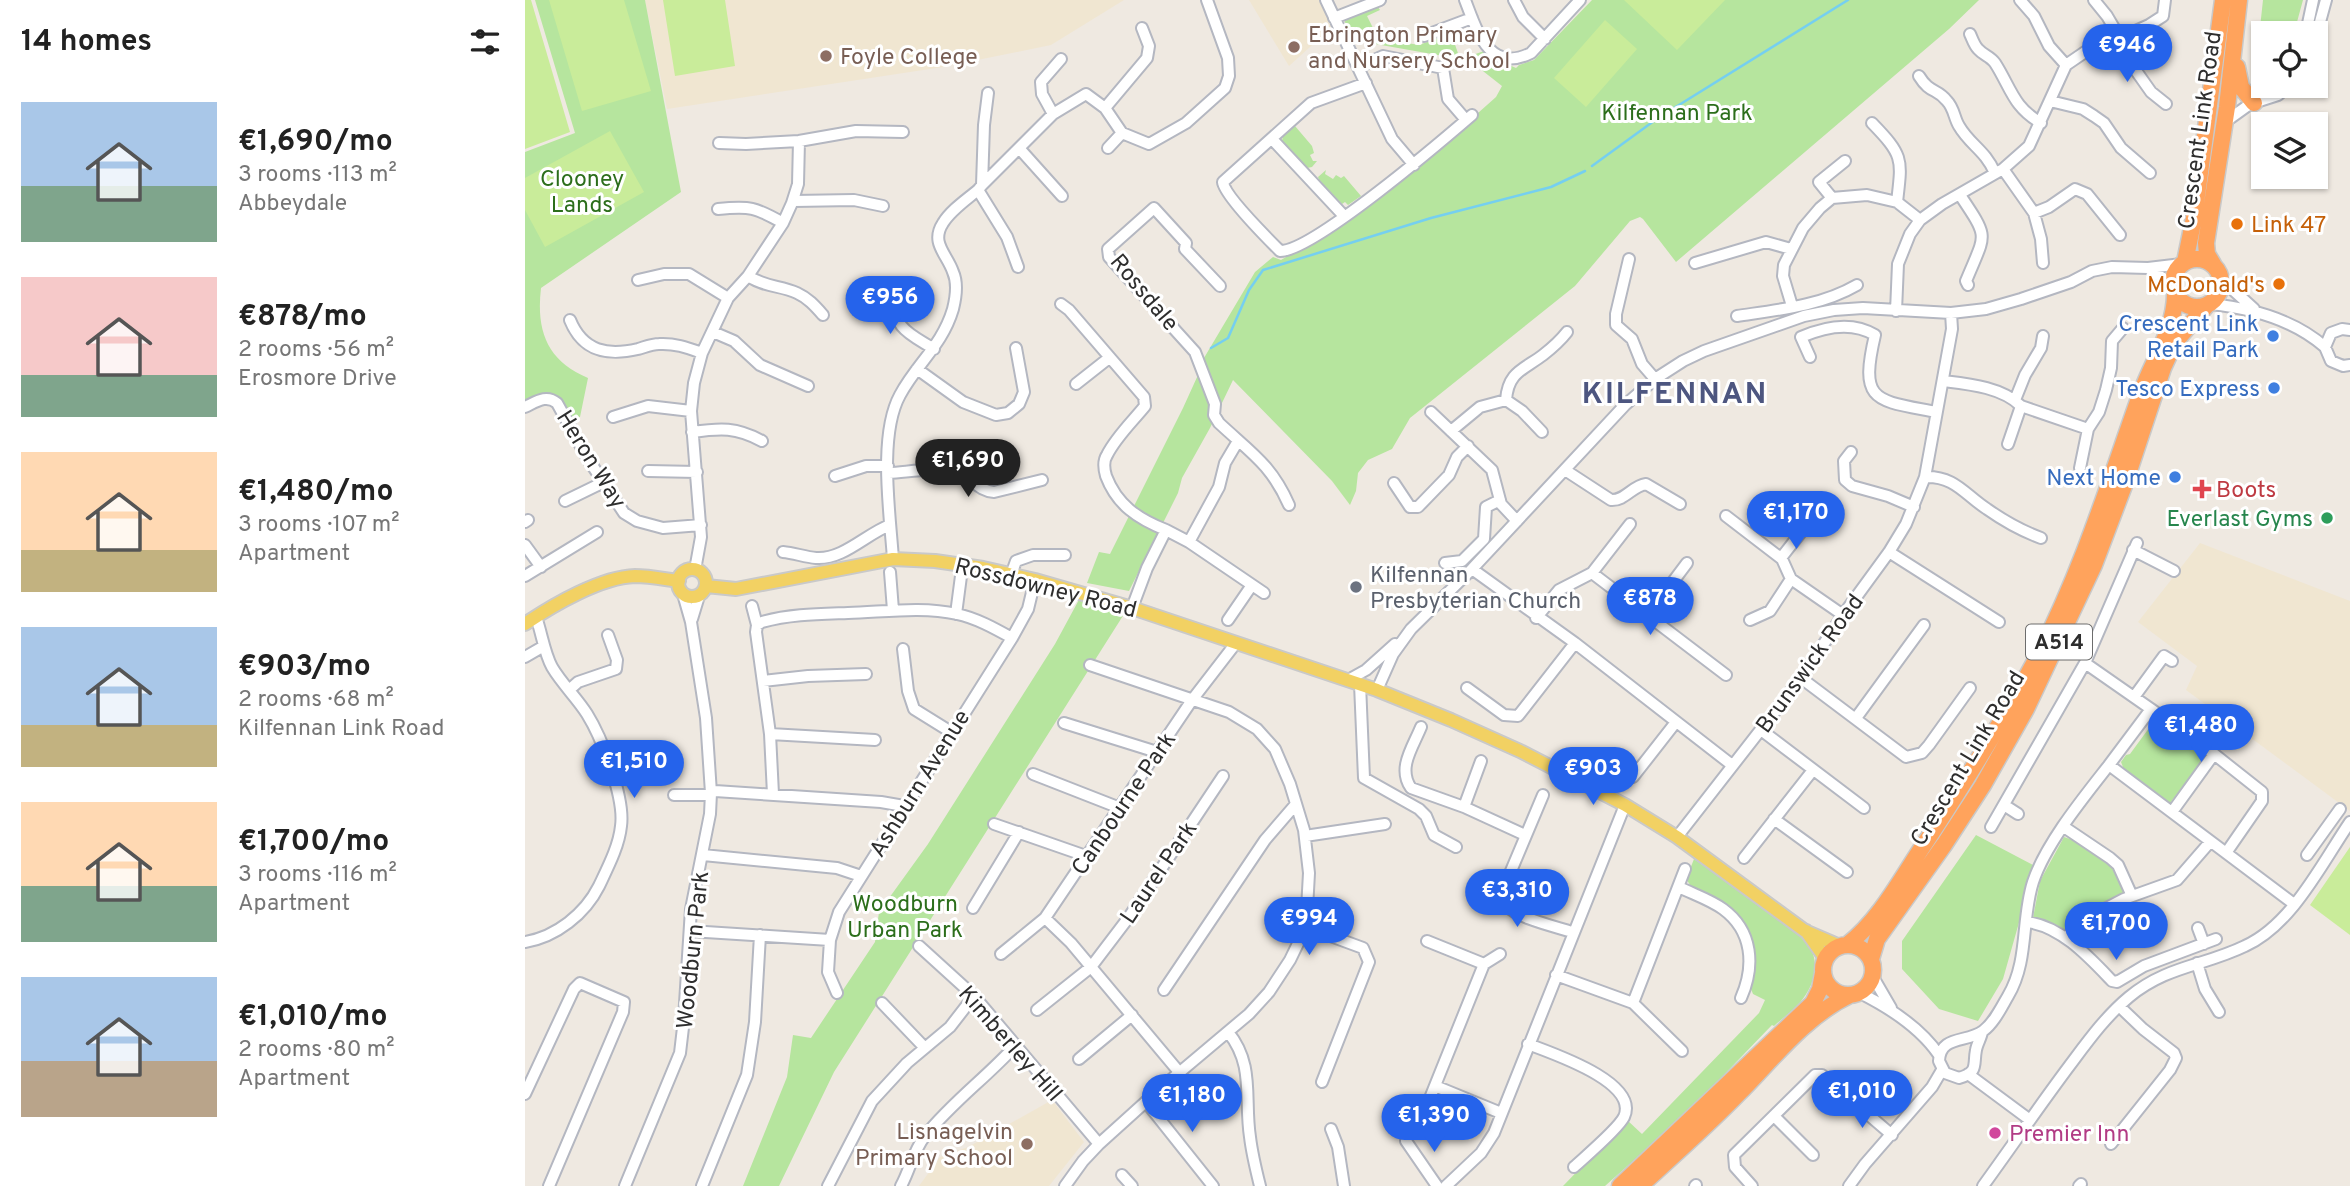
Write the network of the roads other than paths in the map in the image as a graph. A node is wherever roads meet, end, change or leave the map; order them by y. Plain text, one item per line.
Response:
1 (1207, 0) edge
2 (1327, 0) edge
3 (1380, 0) edge
4 (1465, 0) edge
5 (1514, 0) edge
6 (1580, 0) edge
7 (2020, 0) edge
8 (2094, 0) edge
9 (2165, 0) edge
10 (2223, 0) edge
11 (2239, 0) edge
12 (2313, 0) edge
13 (2326, 0) edge
14 (1334, 18) junction
15 (1472, 18) junction
16 (2312, 21) edge
17 (2316, 21) edge
18 (1142, 28) dead end
19 (1970, 34) dead end
20 (1424, 36) dead end
21 (1545, 39) junction
22 (2117, 40) junction
23 (1061, 59) dead end
24 (2234, 59) junction
25 (2066, 65) junction
26 (1359, 67) junction
27 (1919, 76) dead end
28 (1366, 83) junction
29 (988, 93) dead end
30 (2269, 98) edge
31 (2050, 101) junction
32 (2166, 104) dead end
33 (2252, 104) junction
34 (1105, 108) junction
35 (1053, 114) junction
36 (2226, 115) junction
37 (1872, 123) dead end
38 (2041, 123) junction
39 (2206, 124) junction
40 (903, 132) dead end
41 (1122, 132) junction
42 (1272, 139) junction
43 (799, 141) junction
44 (719, 143) dead end
45 (1019, 148) junction
46 (1108, 148) dead end
47 (1845, 161) dead end
48 (1414, 165) junction
49 (1999, 171) junction
50 (2150, 173) dead end
51 (980, 187) junction
52 (1960, 195) junction
53 (1062, 196) dead end
54 (1832, 198) junction
55 (1897, 202) junction
56 (792, 204) junction
57 (883, 206) dead end
58 (718, 209) dead end
59 (2034, 213) junction
60 (1345, 216) junction
61 (1920, 220) junction
62 (783, 223) junction
63 (2120, 235) dead end
64 (1791, 248) junction
65 (1695, 262) dead end
66 (2043, 263) dead end
67 (2183, 263) junction
68 (2213, 264) junction
69 (1632, 265) dead end
70 (1018, 267) dead end
71 (2148, 268) junction
72 (748, 276) junction
73 (2221, 279) junction
74 (638, 280) dead end
75 (1857, 285) dead end
76 (1968, 285) dead end
77 (1220, 286) dead end
78 (2174, 289) junction
79 (728, 298) junction
80 (897, 298) dead end
81 (1061, 304) dead end
82 (2209, 305) junction
83 (1792, 306) junction
84 (2254, 309) junction
85 (1896, 311) junction
86 (1951, 313) junction
87 (823, 315) dead end
88 (1737, 316) dead end
89 (570, 320) dead end
90 (2123, 328) dead end
91 (2350, 330) edge
92 (713, 332) junction
93 (1567, 332) dead end
94 (2309, 333) junction
95 (2331, 333) junction
96 (2043, 335) dead end
97 (2325, 347) junction
98 (1016, 348) dead end
99 (935, 349) junction
100 (702, 353) junction
101 (1810, 357) dead end
102 (1109, 358) junction
103 (2350, 365) edge
104 (917, 369) junction
105 (1655, 379) junction
106 (1943, 381) junction
107 (1076, 384) dead end
108 (808, 386) dead end
109 (1506, 400) junction
110 (2018, 403) junction
111 (525, 407) edge
112 (691, 411) junction
113 (1431, 412) dead end
114 (1936, 412) junction
115 (613, 417) dead end
116 (2088, 429) junction
117 (1451, 431) junction
118 (692, 432) junction
119 (1542, 432) dead end
120 (762, 441) dead end
121 (1238, 441) junction
122 (2008, 444) dead end
123 (1468, 446) junction
124 (1851, 452) dead end
125 (2080, 468) dead end
126 (888, 469) junction
127 (1565, 470) junction
128 (648, 471) dead end
129 (697, 472) junction
130 (835, 476) dead end
131 (1925, 477) junction
132 (1042, 480) dead end
133 (604, 482) junction
134 (1394, 483) dead end
135 (1678, 499) dead end
136 (565, 500) dead end
137 (1500, 500) junction
138 (1289, 505) dead end
139 (1914, 507) junction
140 (1795, 514) dead end
141 (1727, 516) dead end
142 (1517, 521) junction
143 (1630, 524) dead end
144 (701, 525) junction
145 (890, 525) junction
146 (1165, 530) junction
147 (597, 532) dead end
148 (2041, 538) dead end
149 (1189, 542) junction
150 (525, 545) edge
151 (783, 552) dead end
152 (1889, 552) junction
153 (1065, 555) dead end
154 (1781, 558) junction
155 (1445, 563) dead end
156 (1687, 563) dead end
157 (892, 566) junction
158 (541, 567) junction
159 (1472, 569) junction
160 (695, 570) junction
161 (2174, 571) dead end
162 (1592, 573) junction
163 (1011, 575) junction
164 (525, 576) edge
165 (961, 576) dead end
166 (1791, 579) junction
167 (1035, 580) junction
168 (1252, 585) junction
169 (681, 588) junction
170 (703, 591) junction
171 (1264, 593) dead end
172 (752, 606) dead end
173 (1132, 608) junction
174 (893, 610) junction
175 (956, 614) junction
176 (1648, 615) junction
177 (1843, 615) junction
178 (1537, 618) junction
179 (530, 620) edge
180 (1228, 620) dead end
181 (1750, 620) dead end
182 (691, 622) junction
183 (2000, 622) dead end
184 (757, 625) junction
185 (1924, 625) dead end
186 (608, 635) dead end
187 (1012, 638) junction
188 (1402, 641) junction
189 (1236, 643) junction
190 (1575, 643) junction
191 (544, 646) junction
192 (903, 649) dead end
193 (525, 657) edge
194 (2172, 661) dead end
195 (2085, 663) junction
196 (1090, 666) dead end
197 (866, 674) dead end
198 (1727, 675) dead end
199 (1801, 678) junction
200 (763, 681) junction
201 (1354, 682) junction
202 (1467, 688) dead end
203 (1971, 688) dead end
204 (569, 690) junction
205 (1377, 690) junction
206 (2134, 697) junction
207 (1192, 700) junction
208 (2151, 709) junction
209 (1856, 718) junction
210 (1676, 722) junction
211 (1064, 723) dead end
212 (1421, 727) dead end
213 (1761, 730) junction
214 (951, 732) junction
215 (770, 734) junction
216 (875, 740) dead end
217 (1157, 752) junction
218 (1585, 754) dead end
219 (2214, 754) junction
220 (1481, 761) dead end
221 (1732, 765) junction
222 (2109, 765) junction
223 (1814, 770) junction
224 (1033, 774) dead end
225 (1223, 776) dead end
226 (711, 793) junction
227 (773, 794) junction
228 (674, 795) dead end
229 (1543, 795) dead end
230 (1296, 804) junction
231 (1625, 805) junction
232 (2004, 805) junction
233 (904, 806) junction
234 (1464, 807) junction
235 (1120, 808) junction
236 (1864, 808) dead end
237 (2340, 810) dead end
238 (2172, 812) junction
239 (2018, 814) dead end
240 (1774, 819) junction
241 (2350, 822) edge
242 (994, 824) dead end
243 (1385, 824) dead end
244 (2329, 825) junction
245 (1990, 827) dead end
246 (2064, 827) junction
247 (1019, 832) junction
248 (2341, 834) junction
249 (1525, 835) junction
250 (1305, 836) junction
251 (1677, 837) junction
252 (2210, 842) junction
253 (1456, 848) dead end
254 (2226, 853) junction
255 (703, 855) junction
256 (2307, 855) dead end
257 (1086, 856) junction
258 (1744, 858) dead end
259 (1685, 869) dead end
260 (1847, 872) dead end
261 (861, 876) junction
262 (1679, 887) junction
263 (2132, 896) junction
264 (2294, 905) junction
265 (973, 908) dead end
266 (1045, 918) junction
267 (2027, 922) junction
268 (1306, 927) junction
269 (2198, 928) dead end
270 (690, 931) junction
271 (1805, 931) junction
272 (1572, 933) junction
273 (760, 935) junction
274 (2066, 938) junction
275 (2216, 939) dead end
276 (830, 940) junction
277 (525, 942) edge
278 (1427, 942) dead end
279 (2204, 944) junction
280 (1843, 945) junction
281 (919, 946) dead end
282 (1001, 954) dead end
283 (1500, 954) dead end
284 (1871, 960) junction
285 (2197, 963) junction
286 (1484, 964) junction
287 (1824, 966) junction
288 (1091, 967) junction
289 (1556, 975) junction
290 (1873, 977) junction
291 (2220, 989) dead end
292 (1164, 990) dead end
293 (837, 993) dead end
294 (1855, 994) junction
295 (2208, 994) junction
296 (974, 996) junction
297 (1741, 998) dead end
298 (882, 1003) dead end
299 (1633, 1003) junction
300 (2119, 1006) junction
301 (1891, 1008) junction
302 (1037, 1010) dead end
303 (2219, 1012) dead end
304 (1132, 1015) junction
305 (1228, 1032) junction
306 (1982, 1032) junction
307 (1961, 1040) junction
308 (1528, 1044) junction
309 (1015, 1046) junction
310 (925, 1048) junction
311 (1941, 1050) junction
312 (1682, 1051) dead end
313 (1975, 1051) junction
314 (1079, 1059) dead end
315 (1972, 1071) junction
316 (1179, 1072) junction
317 (1946, 1073) junction
318 (1322, 1082) dead end
319 (1435, 1086) junction
320 (525, 1094) edge
321 (1146, 1102) junction
322 (1424, 1113) dead end
323 (1501, 1113) junction
324 (1774, 1116) junction
325 (2030, 1120) junction
326 (1331, 1129) dead end
327 (1892, 1135) junction
328 (1406, 1141) dead end
329 (1099, 1144) junction
330 (2111, 1144) dead end
331 (1813, 1155) dead end
332 (1574, 1167) dead end
333 (1122, 1175) dead end
334 (549, 1186) edge
335 (625, 1186) edge
336 (702, 1186) edge
337 (828, 1186) edge
338 (901, 1186) edge
339 (1065, 1186) edge
340 (1132, 1186) edge
341 (1213, 1186) edge
342 (1260, 1186) edge
343 (1344, 1186) edge
344 (1437, 1186) edge
345 (1445, 1186) edge
346 (1620, 1186) edge
347 (1640, 1186) edge
348 (1752, 1186) edge
349 (1849, 1186) edge
350 (1983, 1186) edge

1 - 41 street
2 - 14 street
3 - 14 street
4 - 15 street
5 - 21 street
6 - 21 street
7 - 25 street
8 - 22 street
9 - 22 street
10 - 39 highway, Crescent Link Road / A514
11 - 24 highway, Crescent Link Road
12 - 16 street
13 - 17 street
14 - 26 street
15 - 20 street
15 - 21 street
18 - 34 street
19 - 38 street
22 - 25 street
22 - 32 street
23 - 35 street
24 - 33 highway
24 - 36 highway, Crescent Link Road
25 - 31 street
26 - 28 street
26 - 48 street
27 - 49 street
28 - 42 street
28 - 48 street
29 - 51 street
30 - 33 street
31 - 38 street
31 - 50 street
33 - 36 street
34 - 35 street
34 - 41 street
35 - 45 street
36 - 39 street
36 - 68 highway, Crescent Link Road
37 - 55 street
38 - 49 street
39 - 67 highway, Crescent Link Road / A514
40 - 43 street
41 - 46 street
42 - 60 street
42 - 60 street
43 - 44 street
43 - 56 street
45 - 51 street
45 - 53 street
47 - 54 street
48 - 60 street
49 - 52 street
49 - 59 street
51 - 70 street
51 - 99 street
52 - 61 street
52 - 76 street
54 - 55 street
54 - 64 street
55 - 61 street
56 - 57 street
56 - 62 street
58 - 62 street
59 - 63 street
59 - 66 street
61 - 85 street
62 - 72 street
64 - 65 street
64 - 83 street
67 - 68 highway, Crescent Link Road
67 - 71 street
67 - 78 highway, Crescent Link Road / A514
68 - 73 highway, Crescent Link Road
69 - 105 street
71 - 78 street
71 - 86 street
72 - 79 street
72 - 87 street
73 - 82 highway, Crescent Link Road / A514
73 - 84 street
74 - 79 street
75 - 83 street
77 - 121 street, Rossdale
78 - 82 highway
78 - 280 highway, Crescent Link Road / A514
79 - 92 street
80 - 99 street
81 - 102 street
82 - 84 street
82 - 284 highway, Crescent Link Road / A514
83 - 88 street
84 - 94 street
85 - 86 street
85 - 105 street
86 - 106 street, Brunswick Road
89 - 100 street
90 - 116 street
91 - 95 street
92 - 100 street
92 - 108 street
93 - 109 street
94 - 95 street
94 - 97 street
95 - 97 street
96 - 110 street
97 - 103 street
98 - 104 street
99 - 104 street
100 - 112 street
101 - 114 street
102 - 107 street
102 - 146 street
104 - 126 street
105 - 127 street
106 - 110 street
106 - 114 street, Brunswick Road
109 - 117 street
109 - 119 street
110 - 116 street
110 - 122 street
111 - 133 street, Heron Way
112 - 115 street
112 - 118 street
113 - 117 street
114 - 131 street, Brunswick Road
116 - 125 street
117 - 123 street
118 - 120 street
118 - 129 street
121 - 138 street, Rossdale
121 - 149 street
123 - 134 street
123 - 137 street
124 - 139 street
126 - 130 street
126 - 132 street
126 - 145 street
127 - 135 street
127 - 142 street
128 - 129 street
129 - 144 street
131 - 139 street, Brunswick Road
131 - 148 street
133 - 136 street
133 - 144 street, Heron Way
137 - 142 street
137 - 155 street
139 - 152 street, Brunswick Road
140 - 154 street
141 - 154 street
142 - 159 street
143 - 162 street
144 - 160 street
145 - 151 street
145 - 157 street
146 - 149 street
146 - 173 street
147 - 158 street
149 - 168 street
150 - 158 street
152 - 177 street, Brunswick Road
152 - 183 street
153 - 163 street
154 - 166 street
156 - 176 street
157 - 163 main road, Rossdowney Road
157 - 170 main road, Rossdowney Road
157 - 174 street
158 - 164 street
159 - 178 street
159 - 188 street
160 - 169 main road
160 - 170 main road
161 - 195 street
162 - 176 street
162 - 178 street
163 - 167 main road, Rossdowney Road
165 - 175 street
166 - 177 street
166 - 181 street
167 - 173 main road, Rossdowney Road
167 - 187 street, Ashburn Avenue
168 - 171 street
168 - 180 street
169 - 170 main road
169 - 179 main road
169 - 182 street, Woodburn Park
170 - 182 street, Woodburn Park
172 - 184 street
173 - 189 main road, Rossdowney Road
174 - 175 street
174 - 184 street
175 - 187 street
176 - 198 street
177 - 199 street, Brunswick Road
178 - 190 street
179 - 191 street
182 - 226 street, Woodburn Park
184 - 200 street
185 - 209 street
186 - 204 street
187 - 214 street, Ashburn Avenue
188 - 201 street
188 - 205 street
189 - 201 main road, Rossdowney Road
189 - 207 street, Canbourne Park
190 - 202 street
190 - 210 street
191 - 193 street
191 - 204 street
192 - 214 street
194 - 206 street
195 - 206 street
195 - 232 street
196 - 207 street
197 - 200 street
199 - 209 street
199 - 213 street, Brunswick Road
200 - 215 street
201 - 205 main road, Rossdowney Road
201 - 253 street
203 - 209 street
204 - 277 street
205 - 231 main road, Rossdowney Road
206 - 208 street
207 - 217 street, Canbourne Park
207 - 230 street
208 - 219 street
208 - 222 street
210 - 218 street
210 - 221 street
211 - 217 street
212 - 234 street
213 - 221 street, Brunswick Road
213 - 223 street
214 - 233 street, Ashburn Avenue
215 - 216 street
215 - 227 street
217 - 235 street, Canbourne Park
219 - 238 street
219 - 254 street
220 - 234 street
221 - 251 street, Brunswick Road
222 - 238 street
222 - 246 street
223 - 236 street
223 - 240 street
224 - 235 street
225 - 288 street, Laurel Park
226 - 227 street
226 - 228 street
226 - 255 street, Woodburn Park
227 - 233 street
229 - 249 street
230 - 250 street
230 - 292 street
231 - 251 main road, Rossdowney Road
231 - 272 street
232 - 239 street
232 - 245 street
233 - 261 street, Ashburn Avenue
234 - 249 street
235 - 257 street, Canbourne Park
237 - 244 street
238 - 252 street
240 - 258 street
240 - 260 street
241 - 248 street
242 - 247 street
243 - 250 street
244 - 248 street
244 - 256 street
246 - 263 street
246 - 267 street
247 - 257 street
247 - 265 street
248 - 264 street
249 - 272 street
250 - 268 street
251 - 271 main road, Rossdowney Road
252 - 254 street
252 - 263 street
254 - 264 street
255 - 261 street
255 - 270 street, Woodburn Park
257 - 266 street, Canbourne Park
259 - 262 street
261 - 276 street, Ashburn Avenue
262 - 297 street
262 - 299 street
263 - 274 street
264 - 285 street
266 - 282 street, Canbourne Park
266 - 288 street
267 - 274 street
267 - 306 street
268 - 305 street
268 - 318 street
269 - 279 street
270 - 273 street
270 - 335 street, Woodburn Park
271 - 280 main road
271 - 287 main road
272 - 289 street
273 - 276 street
273 - 336 street
274 - 279 street
275 - 279 street
276 - 293 street, Ashburn Avenue
278 - 286 street
280 - 284 highway
280 - 287 highway, A514
281 - 296 street, Kimberley Hill
283 - 286 street
284 - 290 highway, A514
285 - 295 street
285 - 300 street
286 - 319 street
287 - 294 highway
287 - 346 highway
288 - 302 street, Laurel Park
288 - 304 street
289 - 299 street
289 - 308 street
290 - 294 highway
290 - 301 street
291 - 295 street
294 - 301 street
294 - 347 highway
295 - 303 street
296 - 309 street, Kimberley Hill
296 - 310 street
298 - 310 street
299 - 312 street
300 - 325 street
300 - 330 street
301 - 311 street
304 - 314 street
304 - 316 street
305 - 316 street
305 - 342 street
306 - 307 street
306 - 313 street
307 - 311 street
307 - 313 street
308 - 323 street
308 - 332 street
309 - 329 street, Kimberley Hill
309 - 338 street
310 - 337 street
311 - 317 street
313 - 315 street
315 - 317 street
315 - 325 street
316 - 321 street
317 - 327 street
319 - 322 street
319 - 323 street
320 - 334 street
321 - 329 street
321 - 341 street
323 - 345 street
324 - 327 street
324 - 331 street
324 - 348 street
325 - 350 street
326 - 343 street
327 - 349 street
328 - 344 street
329 - 339 street
333 - 340 street

